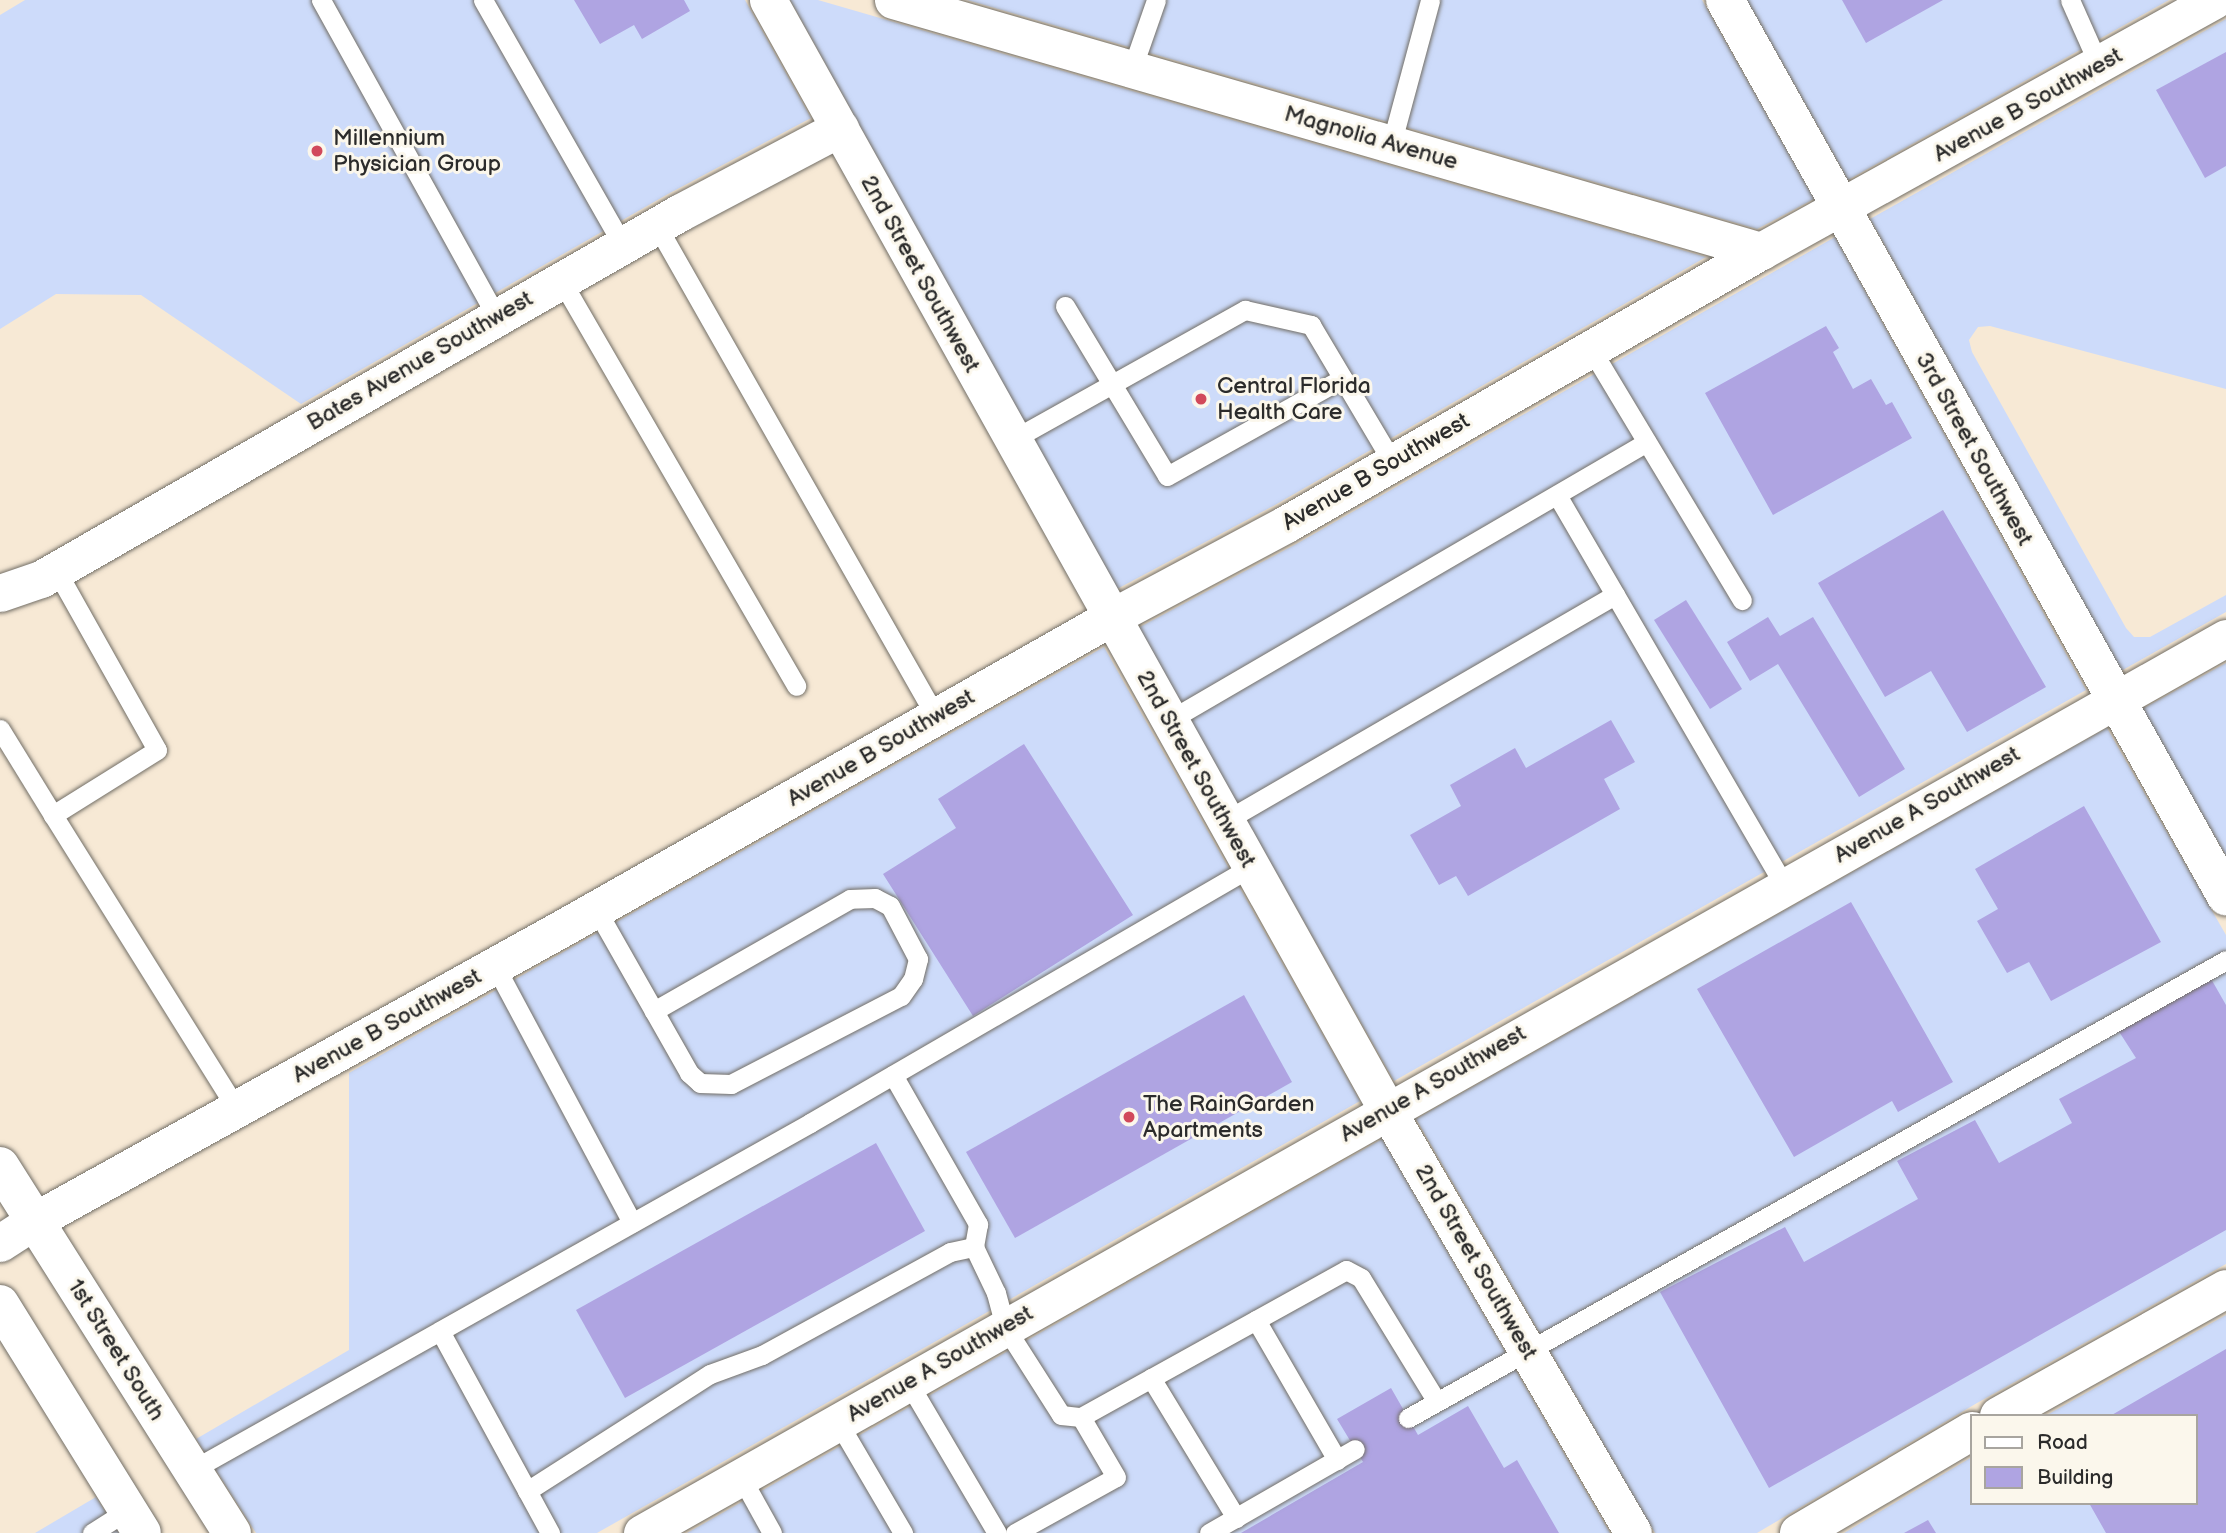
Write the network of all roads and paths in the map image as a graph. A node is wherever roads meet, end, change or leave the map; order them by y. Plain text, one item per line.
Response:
1 (321, 0) edge
2 (483, 0) edge
3 (768, 0) edge
4 (893, 0) edge
5 (1156, 0) edge
6 (1430, 0) edge
7 (1725, 0) edge
8 (2070, 0) edge
9 (2214, 0) edge
10 (942, 7) edge
11 (2099, 65) junction
12 (1132, 69) junction
13 (839, 128) junction
14 (1391, 145) junction
15 (1842, 209) junction
16 (657, 226) junction
17 (623, 245) junction
18 (1761, 251) junction
19 (561, 281) junction
20 (1065, 306) dead end
21 (497, 317) junction
22 (1591, 349) junction
23 (1343, 378) junction
24 (1112, 384) junction
25 (1012, 440) junction
26 (1647, 442) junction
27 (1393, 463) junction
28 (1557, 495) junction
29 (56, 570) junction
30 (0, 593) edge
31 (1615, 595) junction
32 (1742, 600) dead end
33 (1110, 618) junction
34 (2226, 638) edge
35 (796, 686) dead end
36 (2114, 699) junction
37 (936, 717) junction
38 (1168, 721) junction
39 (0, 729) edge
40 (53, 815) junction
41 (1225, 821) junction
42 (1251, 867) junction
43 (1785, 886) junction
44 (2226, 896) edge
45 (596, 909) junction
46 (2226, 960) edge
47 (495, 966) junction
48 (654, 1011) junction
49 (893, 1075) junction
50 (237, 1110) junction
51 (1387, 1110) junction
52 (0, 1166) edge
53 (34, 1221) junction
54 (632, 1223) junction
55 (0, 1243) edge
56 (974, 1247) junction
57 (2226, 1289) edge
58 (0, 1304) edge
59 (1256, 1320) junction
60 (1005, 1327) junction
61 (440, 1331) junction
62 (1528, 1352) junction
63 (1150, 1378) junction
64 (908, 1382) junction
65 (1437, 1402) junction
66 (2003, 1414) edge
67 (1081, 1417) junction
68 (1408, 1418) dead end
69 (838, 1422) junction
70 (1970, 1432) edge
71 (1355, 1450) dead end
72 (1336, 1460) junction
73 (192, 1470) junction
74 (741, 1477) junction
75 (527, 1492) junction
76 (1236, 1517) junction
77 (135, 1522) edge
78 (92, 1533) edge
79 (232, 1533) edge
80 (550, 1533) edge
81 (642, 1533) edge
82 (772, 1533) edge
83 (903, 1533) edge
84 (997, 1533) edge
85 (1015, 1533) edge
86 (1209, 1533) edge
87 (1633, 1533) edge
88 (1799, 1533) edge

1 - 21 lane
2 - 17 lane
3 - 13 street, 2nd Street Southwest
4 - 10 street, Magnolia Avenue
5 - 12 lane
6 - 14 lane
7 - 15 main road, 3rd Street Southwest
8 - 11 lane
9 - 11 street, Avenue B Southwest
10 - 12 street, Magnolia Avenue
11 - 15 street, Avenue B Southwest
12 - 14 street, Magnolia Avenue
13 - 16 street, Bates Avenue Southwest
13 - 25 street, 2nd Street Southwest
14 - 18 street, Magnolia Avenue
15 - 18 street
15 - 36 main road, 3rd Street Southwest
16 - 17 street, Bates Avenue Southwest
16 - 37 lane
17 - 19 street, Bates Avenue Southwest
18 - 22 street, Avenue B Southwest
19 - 21 street, Bates Avenue Southwest
19 - 35 lane
20 - 24 lane
21 - 29 street, Bates Avenue Southwest
22 - 26 lane
22 - 27 street, Avenue B Southwest
23 - 24 lane
23 - 24 lane
23 - 27 lane
24 - 25 lane
25 - 33 street, 2nd Street Southwest
26 - 28 lane
26 - 32 lane
27 - 33 street, Avenue B Southwest
28 - 31 lane
28 - 38 lane
29 - 30 street, Bates Avenue Southwest
29 - 40 lane
31 - 41 lane
31 - 43 lane
33 - 37 street, Avenue B Southwest
33 - 38 street, 2nd Street Southwest
34 - 36 street, Avenue A Southwest
36 - 43 street, Avenue A Southwest
36 - 44 main road, 3rd Street Southwest
37 - 45 street, Avenue B Southwest
38 - 41 street, 2nd Street Southwest
39 - 40 lane
40 - 50 lane
41 - 42 street, 2nd Street Southwest
42 - 49 lane
42 - 51 street, 2nd Street Southwest
43 - 51 street, Avenue A Southwest
45 - 47 street, Avenue B Southwest
45 - 48 lane
46 - 62 lane
47 - 50 street, Avenue B Southwest
47 - 54 lane
48 - 48 lane
49 - 54 lane
49 - 56 lane
50 - 53 street, Avenue B Southwest
51 - 60 street, Avenue A Southwest
51 - 62 street, 2nd Street Southwest
52 - 53 main road, 1st Street South
53 - 55 street, Avenue B Southwest
53 - 73 main road, 1st Street South
54 - 61 lane
56 - 60 lane
56 - 75 lane
57 - 66 main road
58 - 77 main road
59 - 63 lane
59 - 65 lane
59 - 72 lane
60 - 64 street, Avenue A Southwest
60 - 67 lane
61 - 73 lane
61 - 75 lane
62 - 65 lane
62 - 87 street, 2nd Street Southwest
63 - 67 lane
63 - 76 lane
64 - 69 street, Avenue A Southwest
64 - 84 lane
65 - 68 lane
67 - 85 lane
69 - 74 street, Avenue A Southwest
69 - 83 lane
70 - 88 main road
71 - 72 lane
72 - 76 lane
73 - 79 main road, 1st Street South
74 - 81 street, Avenue A Southwest
74 - 82 lane
75 - 80 lane
76 - 86 lane
77 - 78 lane

